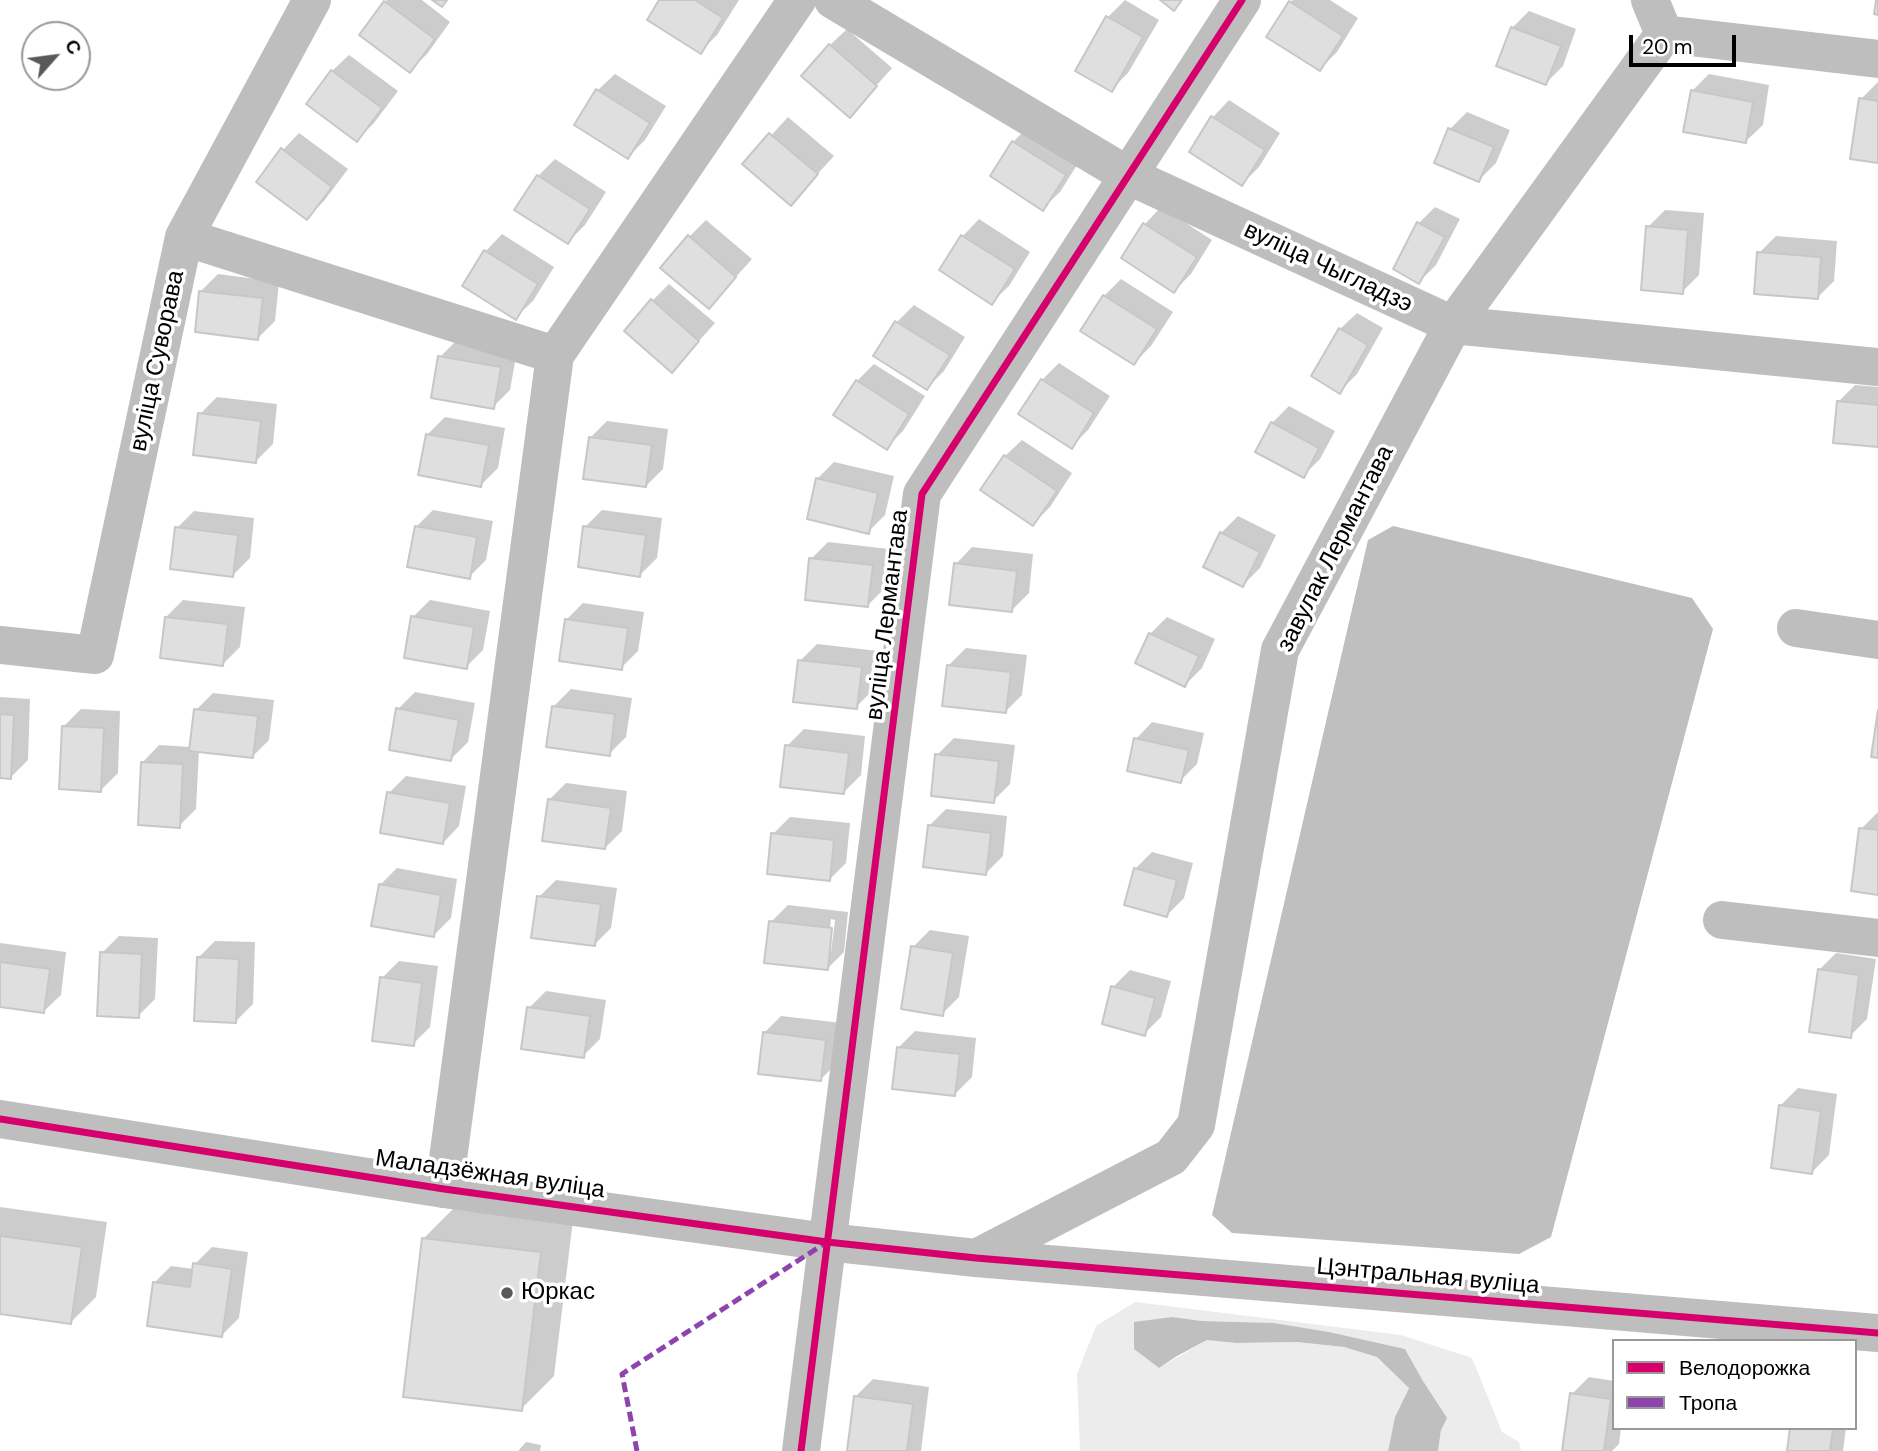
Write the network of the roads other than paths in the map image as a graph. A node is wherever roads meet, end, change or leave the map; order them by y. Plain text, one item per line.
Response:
1 (312, 0) edge
2 (797, 0) edge
3 (833, 0) edge
4 (1242, 0) edge
5 (1657, 17) edge
6 (1878, 59) edge
7 (1129, 176) junction
8 (184, 237) junction
9 (1453, 326) junction
10 (555, 355) junction
11 (1878, 368) edge
12 (1796, 628) dead end
13 (1878, 640) edge
14 (0, 645) edge
15 (1722, 920) dead end
16 (1878, 938) edge
17 (0, 1119) edge
18 (444, 1189) junction
19 (827, 1242) junction
20 (976, 1258) junction
21 (1878, 1333) edge
22 (801, 1451) edge

1 - 8 street, вуліца Суворава
2 - 10 street
3 - 7 street, вуліца Чыгладзэ
4 - 7 street, вуліца Лермантава
5 - 6 street
5 - 9 street, завулак Лермантава
7 - 9 street, вуліца Чыгладзэ
7 - 19 street, вуліца Лермантава
8 - 10 street
8 - 14 street, вуліца Суворава
9 - 11 street, вуліца Чыгладзэ
9 - 20 street, завулак Лермантава
10 - 18 street
12 - 13 street
15 - 16 street
17 - 18 street, Маладзёжная вуліца
18 - 19 street, Маладзёжная вуліца
19 - 20 street, Маладзёжная вуліца
19 - 22 street, вуліца Лермантава
20 - 21 street, Цэнтральная вуліца

